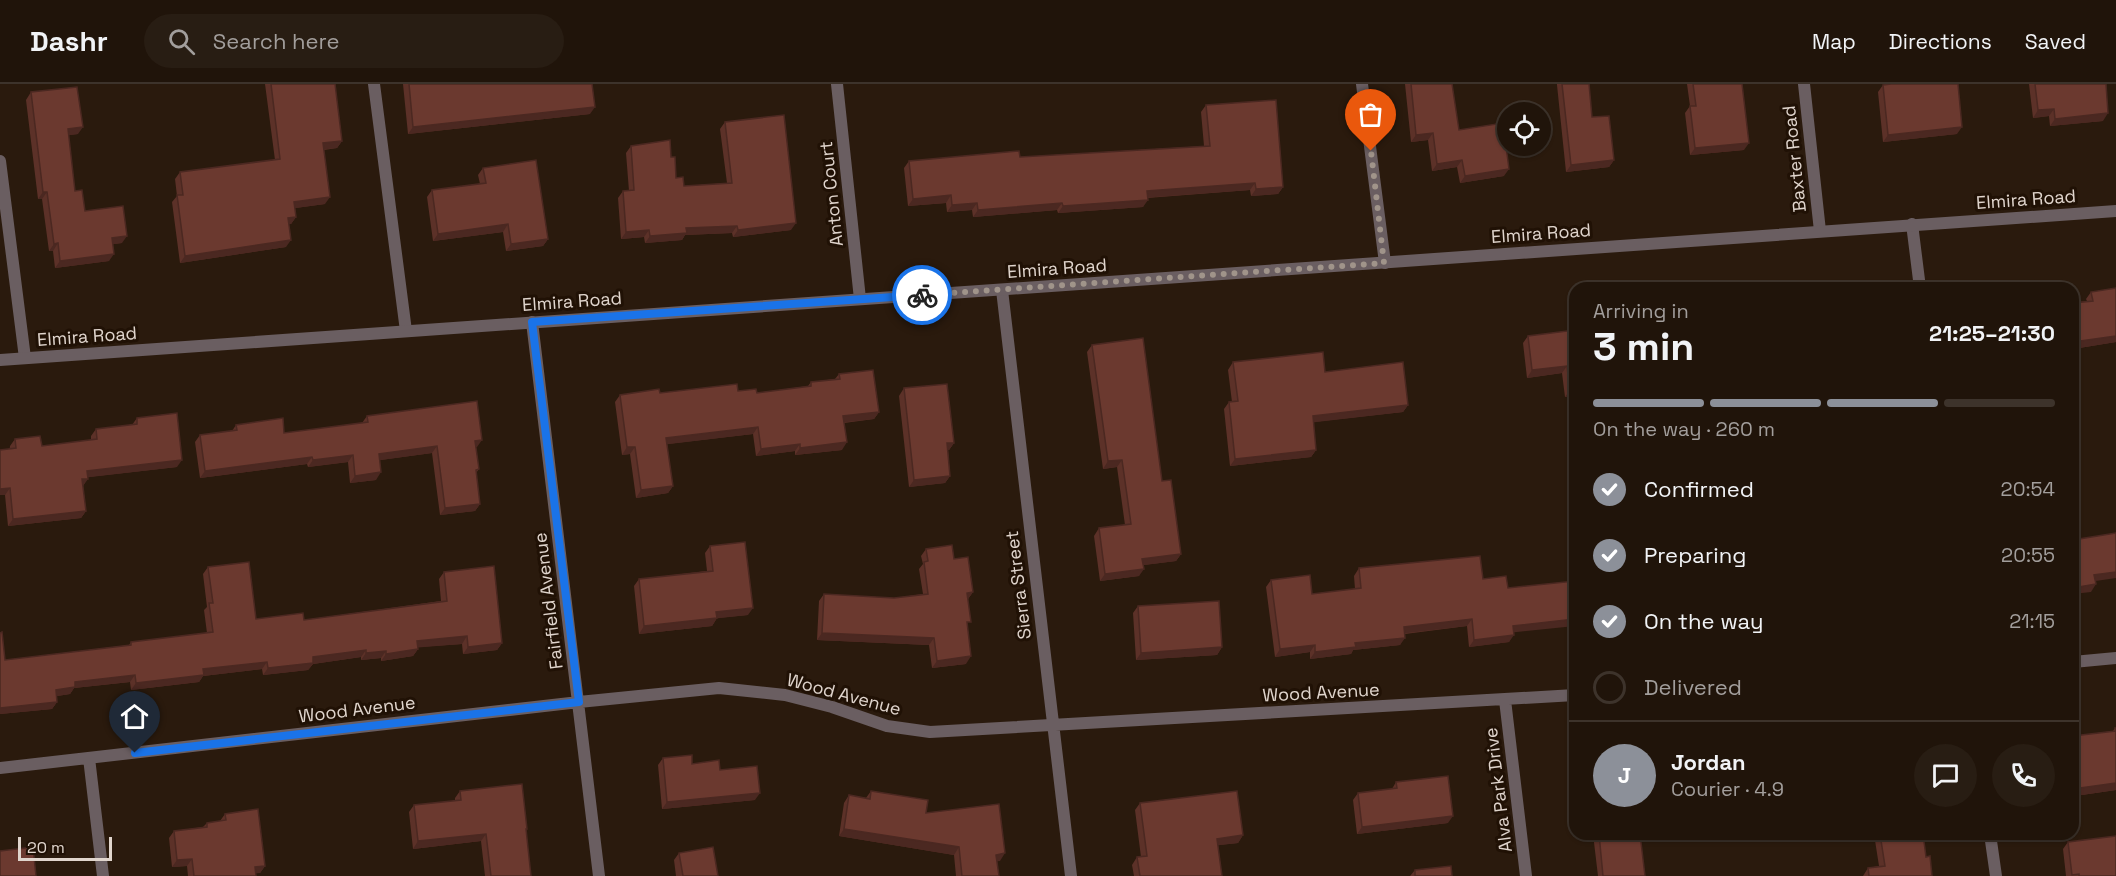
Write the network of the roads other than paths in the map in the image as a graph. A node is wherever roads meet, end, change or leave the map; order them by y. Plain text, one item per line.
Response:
1 (374, 84) edge
2 (837, 84) edge
3 (1362, 84) edge
4 (1804, 84) edge
5 (0, 161) edge
6 (2116, 211) edge
7 (1912, 224) junction
8 (1820, 231) junction
9 (1384, 263) junction
10 (1919, 282) edge
11 (1002, 290) junction
12 (860, 299) junction
13 (532, 322) junction
14 (406, 331) junction
15 (25, 358) junction
16 (0, 360) edge
17 (2116, 658) edge
18 (2079, 661) edge
19 (1569, 696) edge
20 (1505, 700) junction
21 (579, 702) junction
22 (1053, 726) junction
23 (89, 758) junction
24 (0, 768) edge
25 (1991, 840) edge
26 (103, 876) edge
27 (599, 876) edge
28 (1071, 876) edge
29 (1526, 876) edge
30 (1996, 876) edge

1 - 14 street
2 - 12 street, Anton Court
3 - 9 street
4 - 8 street, Baxter Road
5 - 15 street
6 - 7 street, Elmira Road
7 - 8 street, Elmira Road
7 - 10 street
8 - 9 street, Elmira Road
9 - 11 street, Elmira Road
11 - 12 street, Elmira Road
11 - 22 street, Sierra Street
12 - 13 street, Elmira Road
13 - 14 street, Elmira Road
13 - 21 street, Fairfield Avenue
14 - 15 street, Elmira Road
15 - 16 street, Elmira Road
17 - 18 street
19 - 20 street, Wood Avenue
20 - 22 street, Wood Avenue
20 - 29 street, Alva Park Drive
21 - 22 street, Wood Avenue
21 - 23 street, Wood Avenue
21 - 27 street, Fairfield Avenue
22 - 28 street, Sierra Street
23 - 24 street, Wood Avenue
23 - 26 street
25 - 30 street

